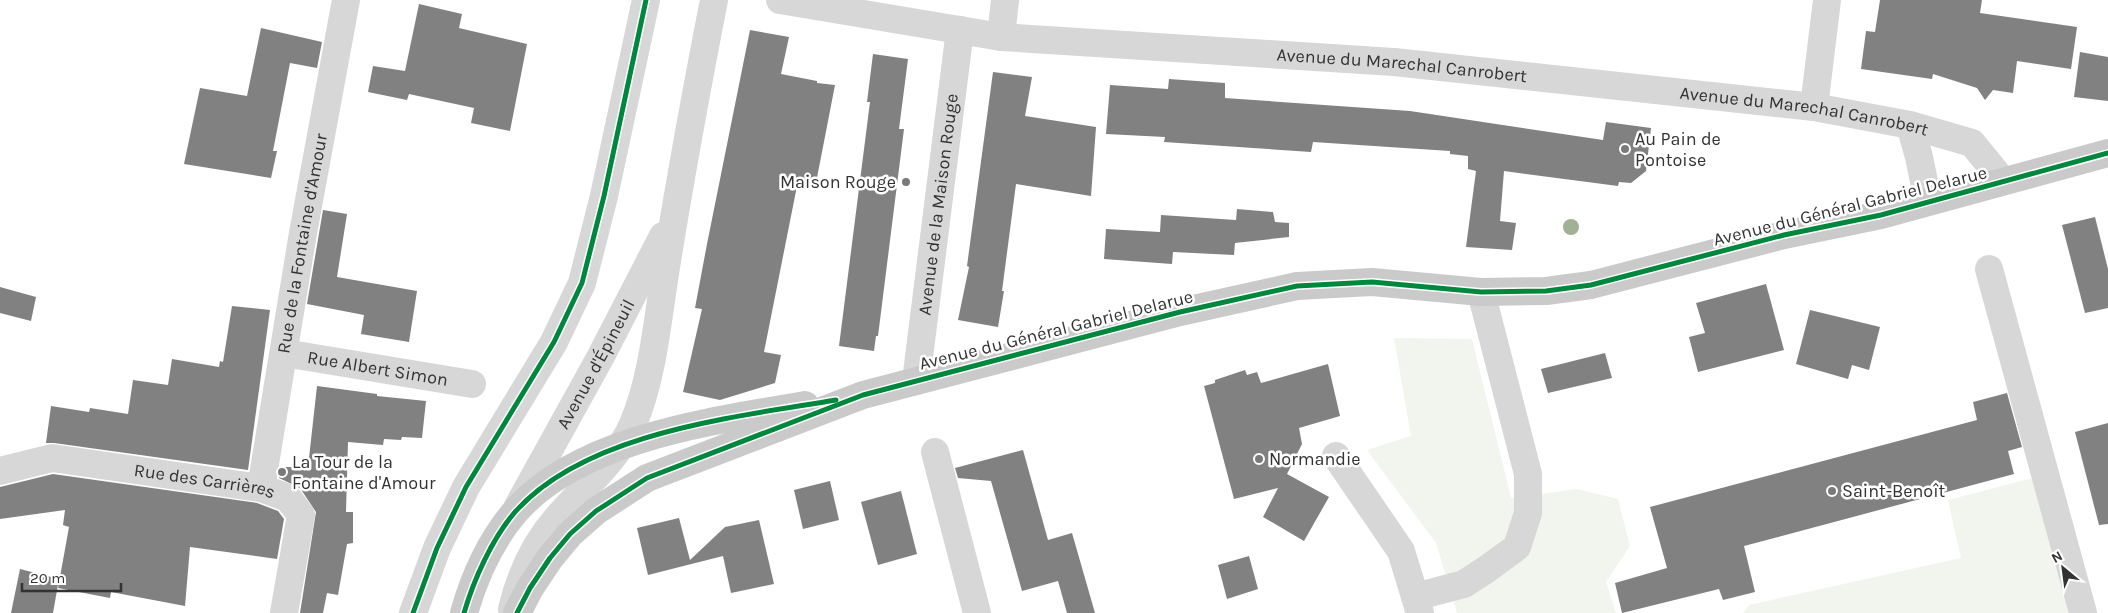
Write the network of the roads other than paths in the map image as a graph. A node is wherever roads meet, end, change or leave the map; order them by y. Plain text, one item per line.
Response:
1 (346, 0) edge
2 (646, 0) edge
3 (714, 0) edge
4 (780, 0) edge
5 (1005, 0) edge
6 (1827, 0) edge
7 (960, 30) junction
8 (1001, 38) junction
9 (1814, 107) junction
10 (1910, 125) junction
11 (2108, 153) edge
12 (2003, 181) junction
13 (1928, 201) junction
14 (674, 214) junction
15 (1989, 269) dead end
16 (1481, 292) junction
17 (284, 353) junction
18 (916, 381) junction
19 (472, 384) dead end
20 (863, 395) junction
21 (618, 447) junction
22 (935, 452) dead end
23 (1336, 456) dead end
24 (0, 471) edge
25 (261, 488) junction
26 (515, 512) junction
27 (1418, 605) edge
28 (468, 606) edge
29 (284, 613) edge
30 (413, 613) edge
31 (512, 613) edge
32 (517, 613) edge
33 (977, 613) edge
34 (2083, 613) edge

1 - 17 street, Rue de la Fontaine d'Amour
2 - 30 street
3 - 14 street, Avenue d'Épineuil
4 - 7 street, Avenue du Marechal Canrobert
5 - 8 street
6 - 9 street
7 - 8 street, Avenue du Marechal Canrobert
7 - 18 street, Avenue de la Maison Rouge
8 - 9 street, Avenue du Marechal Canrobert
9 - 10 street, Avenue du Marechal Canrobert
10 - 12 street, Avenue du Marechal Canrobert
10 - 13 street
11 - 12 main road, Avenue du Général Gabriel Delarue
12 - 13 main road, Avenue du Général Gabriel Delarue
13 - 16 main road, Avenue du Général Gabriel Delarue
14 - 21 street, Avenue d'Épineuil
14 - 26 street, Avenue d'Épineuil
15 - 34 street
16 - 18 main road, Avenue du Général Gabriel Delarue
16 - 27 street
17 - 19 street, Rue Albert Simon
17 - 25 street, Rue de la Fontaine d'Amour
18 - 20 main road, Avenue du Général Gabriel Delarue
20 - 21 main road
20 - 32 main road
21 - 26 main road
21 - 31 street, Avenue d'Épineuil
22 - 33 street
23 - 27 street
24 - 25 street, Rue des Carrières
25 - 29 street, Rue des Carrières
26 - 28 main road

